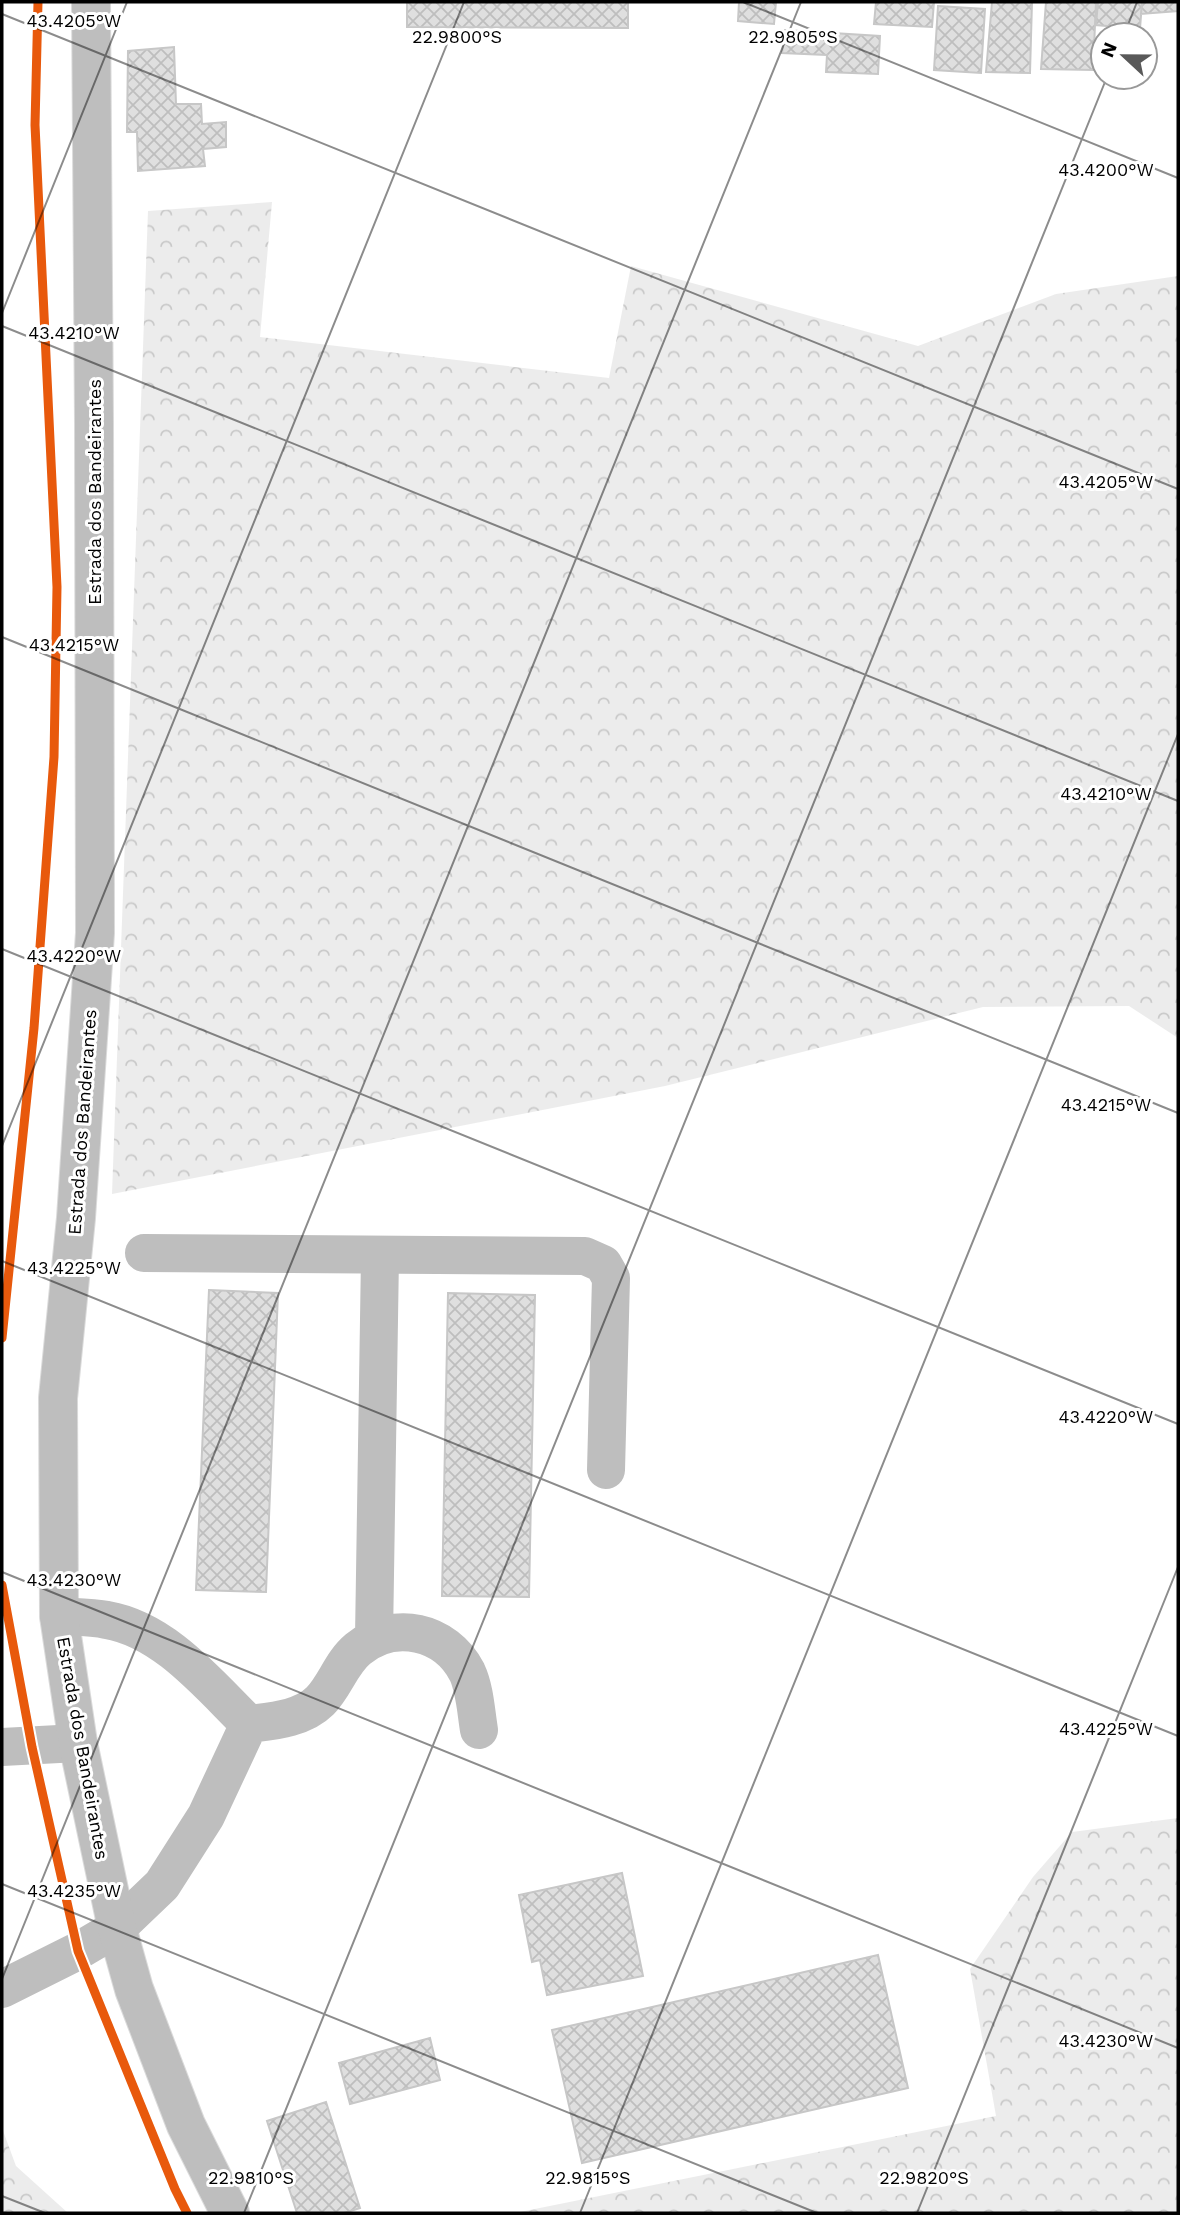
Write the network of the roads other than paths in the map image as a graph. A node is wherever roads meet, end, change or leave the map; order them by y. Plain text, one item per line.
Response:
1 (91, 2) edge
2 (144, 1253) dead end
3 (380, 1256) junction
4 (606, 1470) dead end
5 (59, 1616) junction
6 (374, 1638) junction
7 (249, 1724) junction
8 (479, 1730) dead end
9 (78, 1743) junction
10 (2, 1747) edge
11 (117, 1928) junction
12 (2, 1989) edge
13 (230, 2213) edge

1 - 5 main road, Estrada dos Bandeirantes
2 - 3 main road
3 - 4 main road
3 - 6 main road
5 - 7 main road
5 - 9 main road, Estrada dos Bandeirantes
6 - 7 main road
6 - 8 main road
7 - 11 main road
9 - 10 main road
9 - 11 main road, Estrada dos Bandeirantes
11 - 12 main road
11 - 13 main road, Estrada dos Bandeirantes

